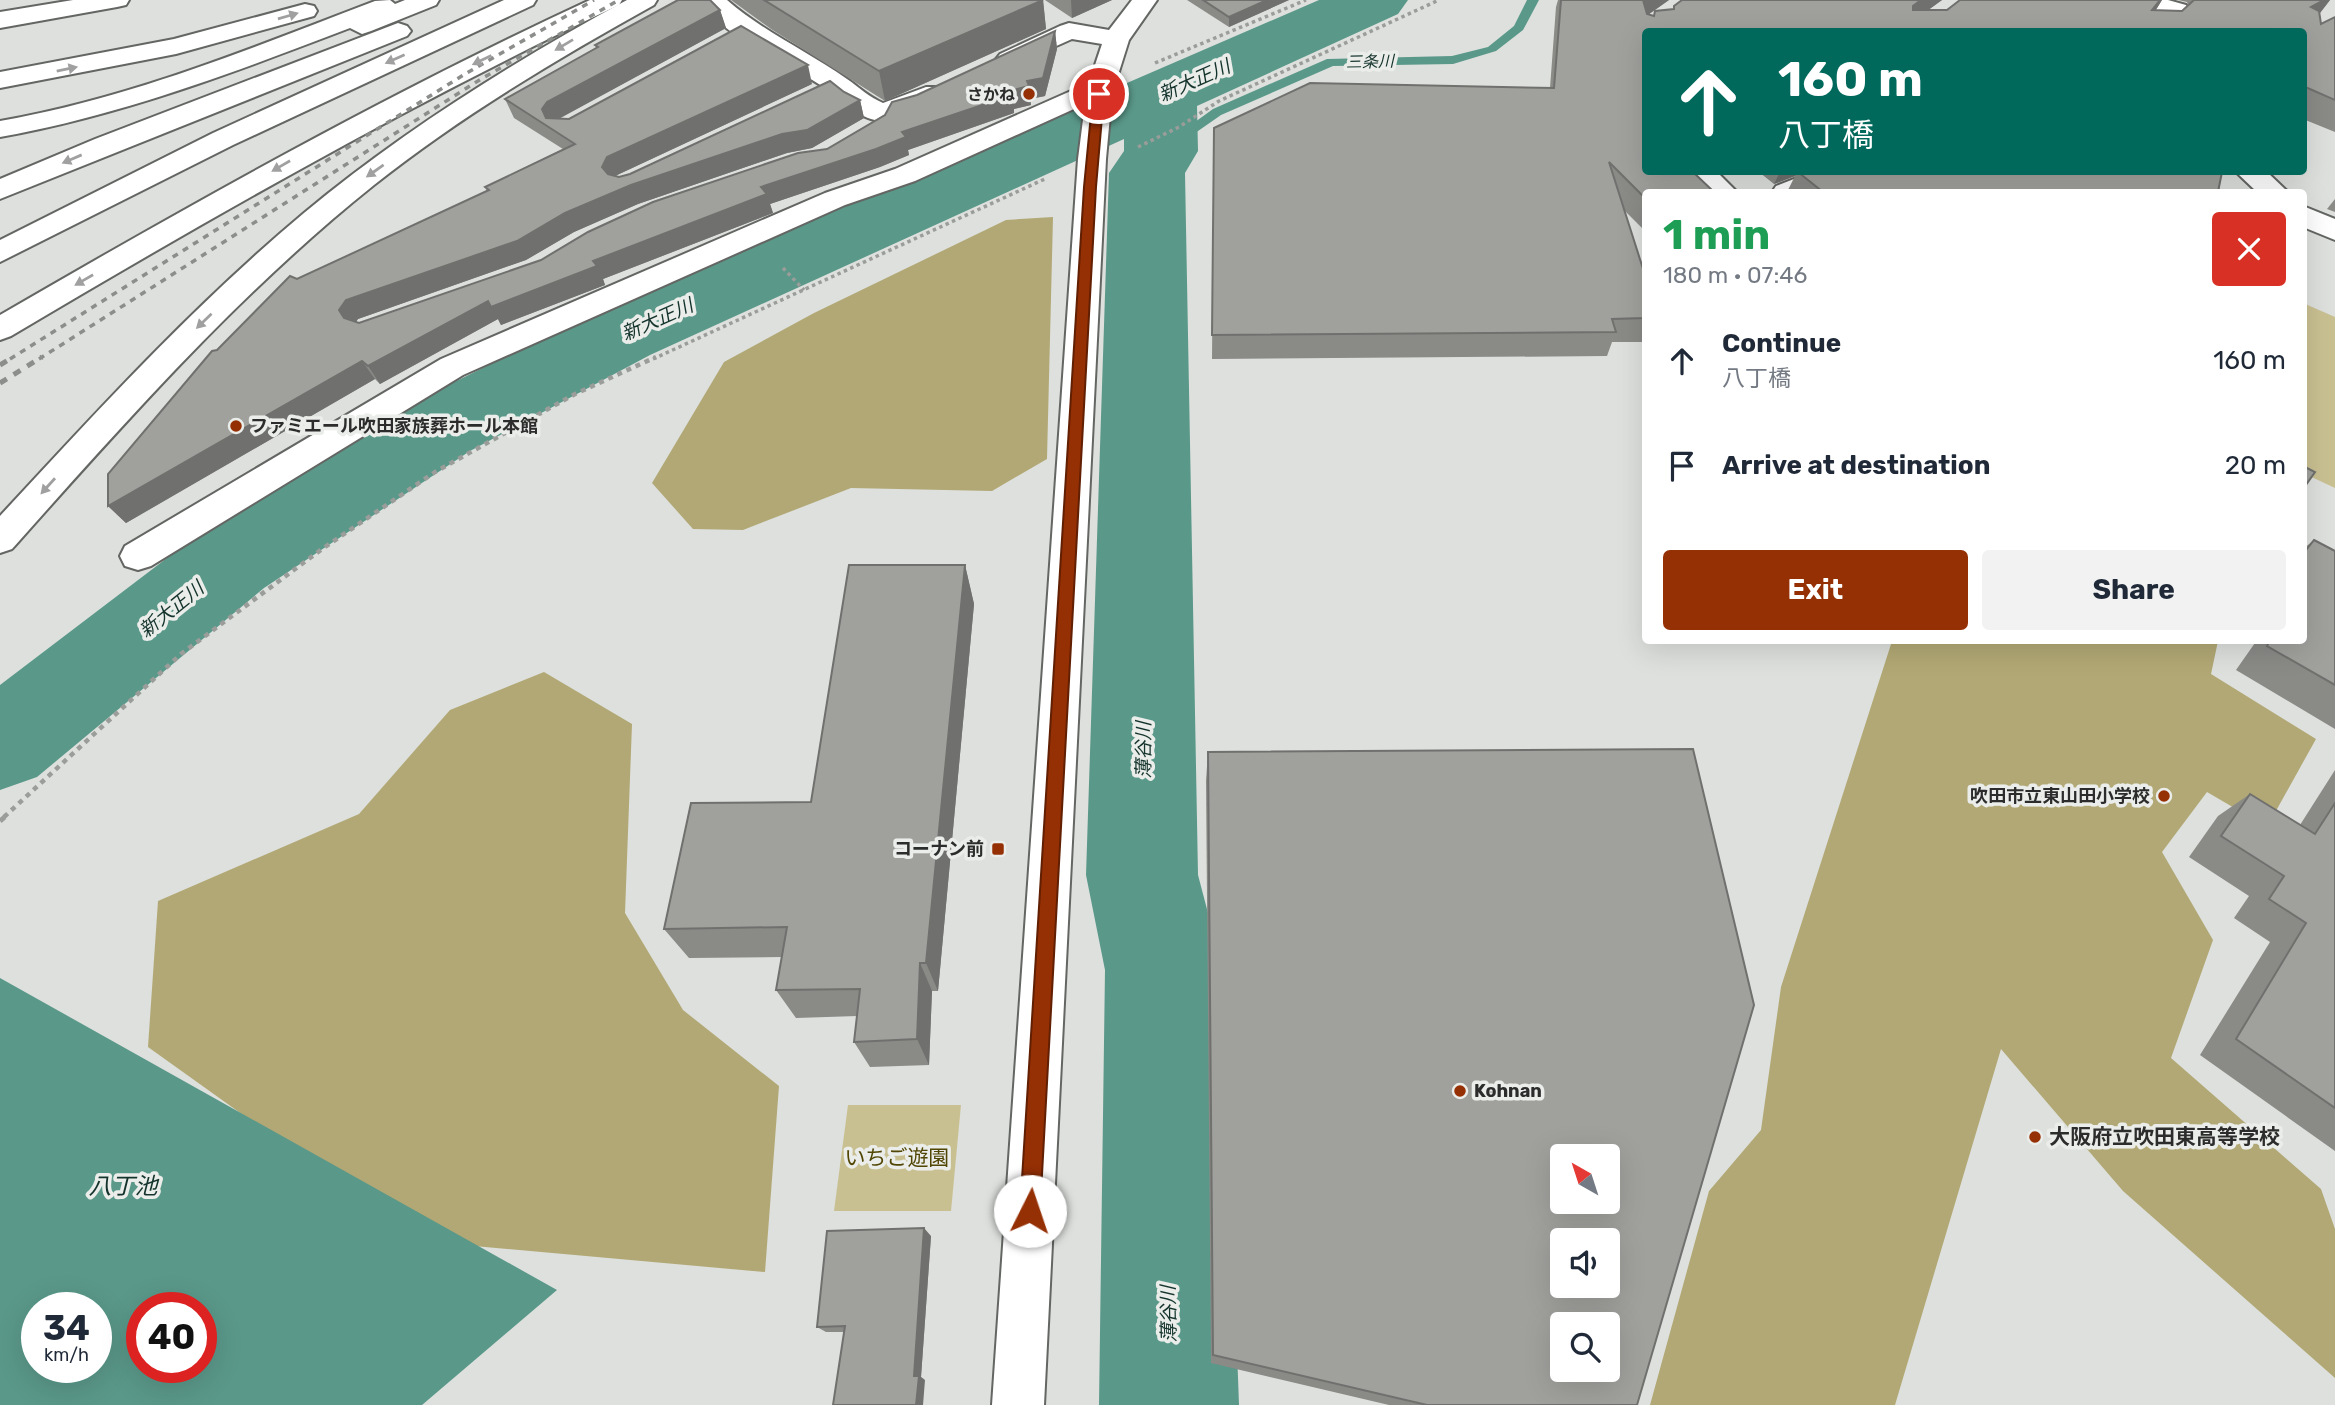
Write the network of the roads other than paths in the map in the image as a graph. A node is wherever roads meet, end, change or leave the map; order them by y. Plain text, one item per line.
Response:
1 (117, 0) edge
2 (338, 0) edge
3 (401, 0) edge
4 (427, 0) edge
5 (478, 0) edge
6 (524, 0) edge
7 (610, 0) edge
8 (645, 0) edge
9 (712, 0) edge
10 (1145, 0) edge
11 (2140, 0) edge
12 (1046, 15) dead end
13 (0, 20) edge
14 (2155, 28) edge
15 (746, 30) junction
16 (1069, 31) junction
17 (1116, 39) junction
18 (722, 43) edge
19 (984, 71) edge
20 (0, 80) edge
21 (959, 82) edge
22 (838, 85) junction
23 (1100, 91) junction
24 (813, 97) edge
25 (0, 129) edge
26 (223, 139) junction
27 (0, 163) edge
28 (1704, 175) edge
29 (1814, 175) edge
30 (2254, 175) edge
31 (1720, 189) edge
32 (1794, 189) edge
33 (2270, 189) edge
34 (0, 190) edge
35 (2307, 217) edge
36 (2335, 231) edge
37 (0, 252) edge
38 (0, 268) edge
39 (0, 329) edge
40 (0, 539) edge
41 (138, 556) dead end
42 (1018, 1405) edge

1 - 13 main road
20 -> 2 main road
3 - 25 main road
4 - 27 main road
5 -> 34 main road
6 -> 26 main road
7 -> 39 main road
8 -> 40 main road
9 - 15 main road
10 - 17 main road
11 - 14 main road
12 - 16 main road
15 - 18 main road
15 - 22 main road
16 - 17 main road
16 - 19 main road
17 - 23 main road
21 - 22 main road
22 - 24 main road
23 - 41 main road
23 - 42 main road
26 - 37 main road
26 - 38 main road
28 - 31 main road
29 - 32 main road
30 - 33 main road
35 - 36 main road

